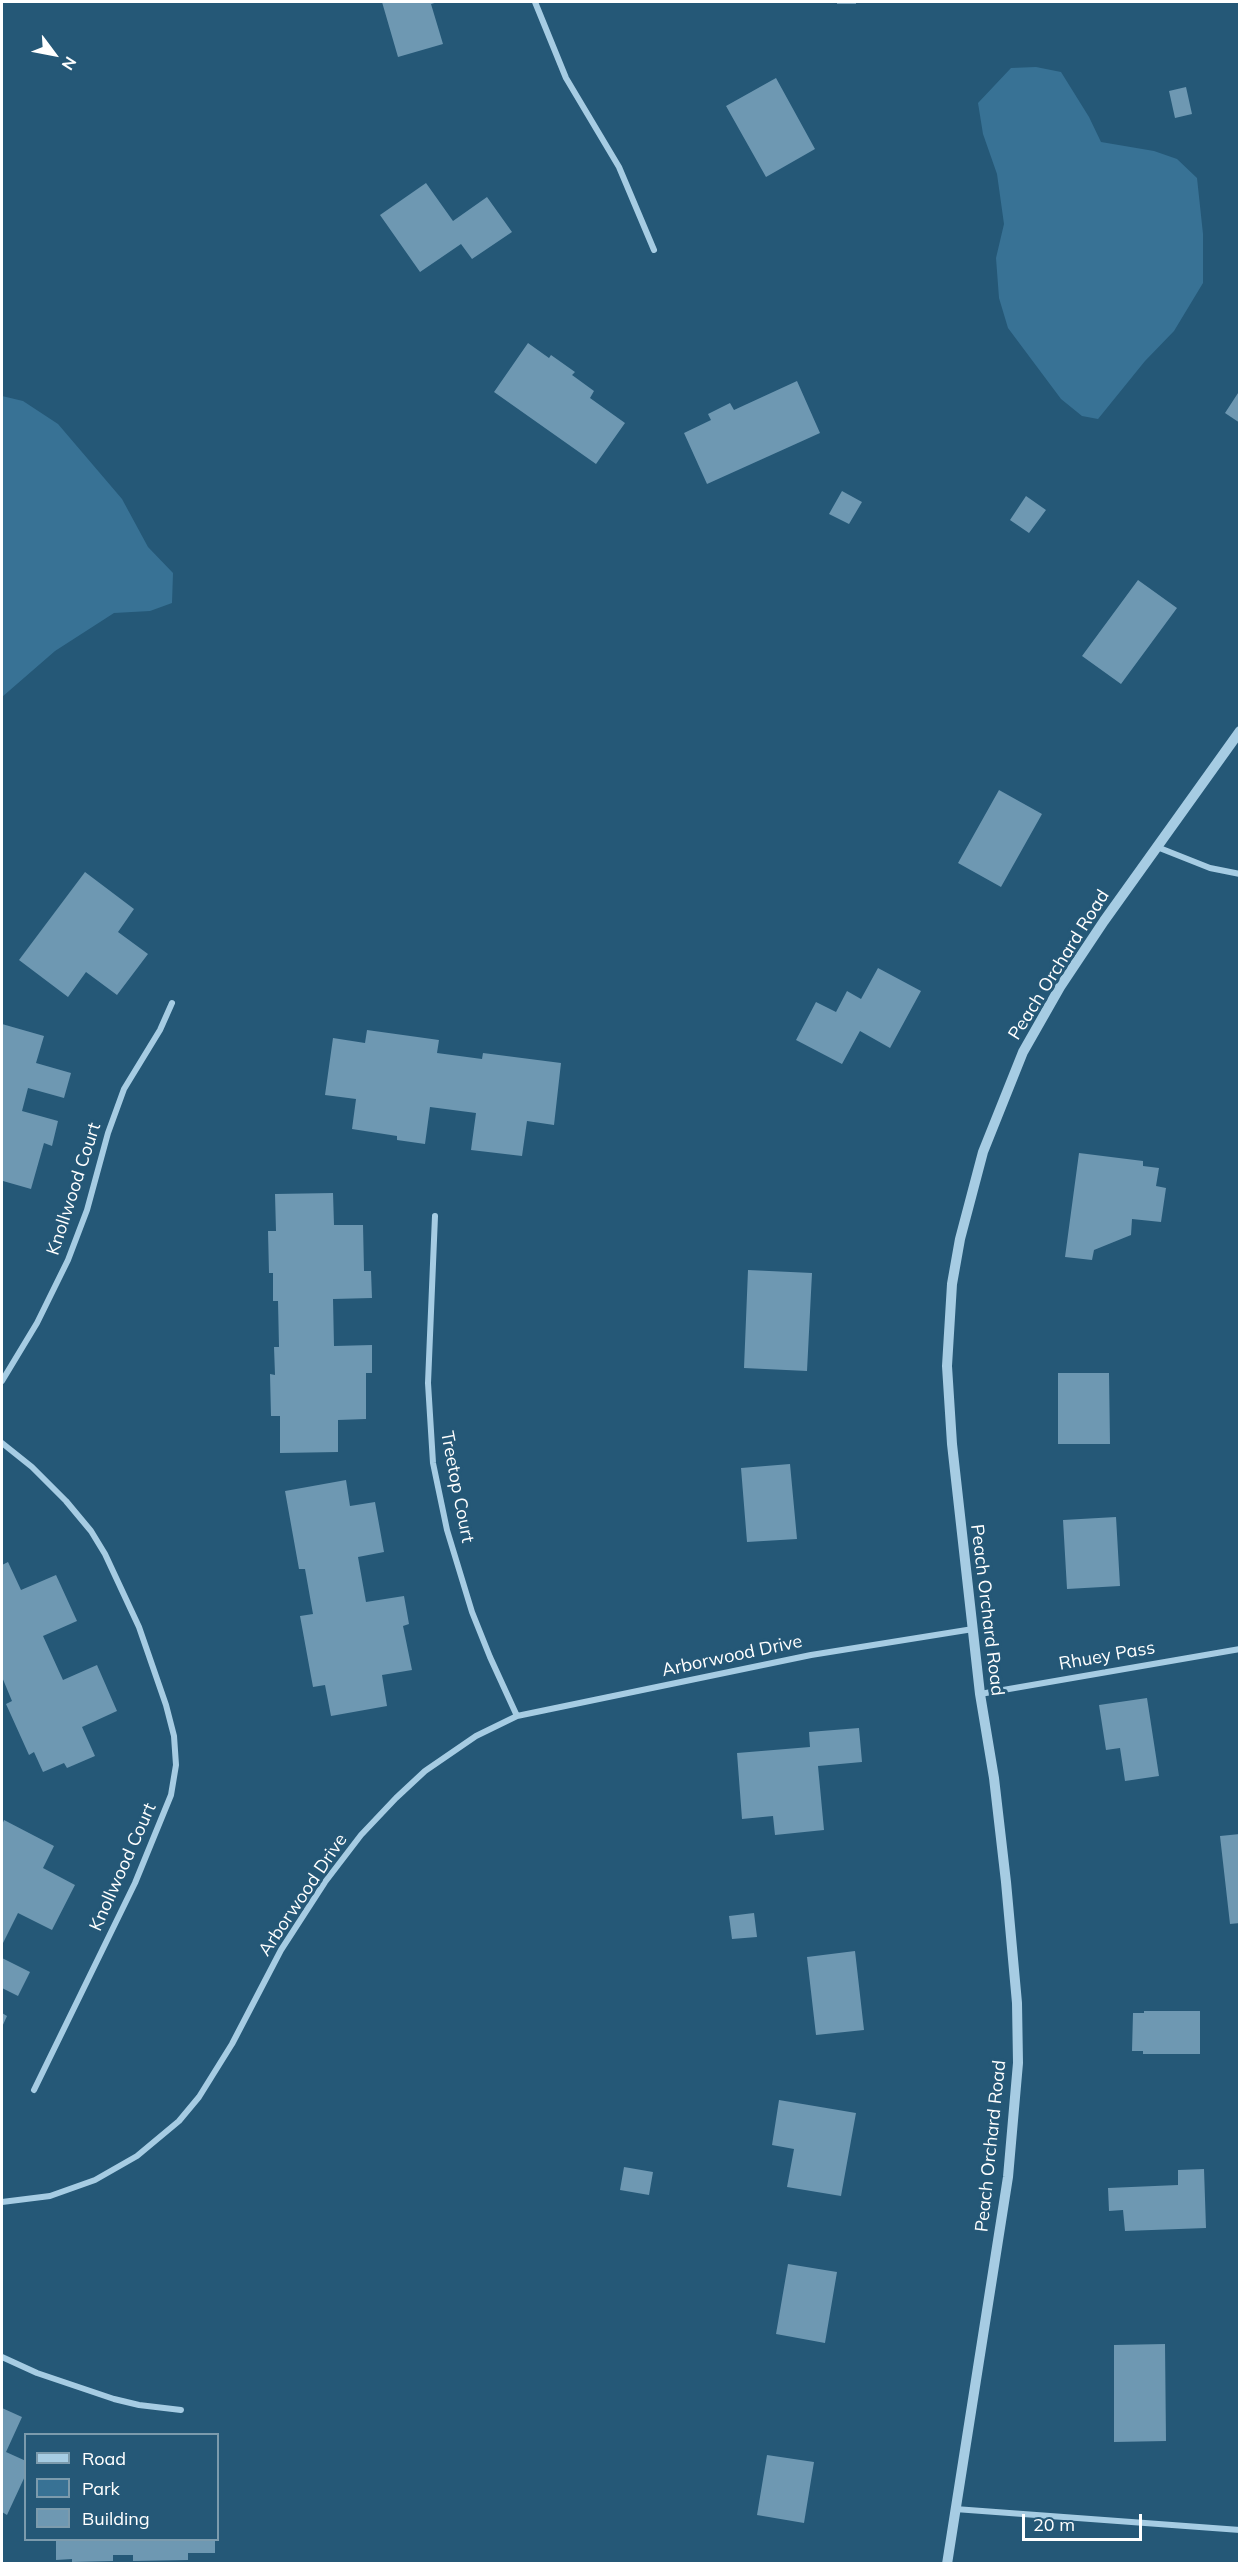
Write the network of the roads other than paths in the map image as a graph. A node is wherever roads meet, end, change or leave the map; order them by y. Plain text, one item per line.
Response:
1 (535, 2) edge
2 (654, 250) dead end
3 (1239, 731) edge
4 (1157, 847) junction
5 (1239, 874) edge
6 (172, 1003) dead end
7 (435, 1216) dead end
8 (2, 1381) edge
9 (2, 1443) edge
10 (973, 1629) junction
11 (1239, 1649) edge
12 (980, 1694) junction
13 (517, 1716) junction
14 (34, 2090) dead end
15 (2, 2202) edge
16 (2, 2357) edge
17 (181, 2410) dead end
18 (955, 2509) junction
19 (1239, 2530) edge
20 (947, 2564) edge

1 - 2 street
3 - 4 street, Peach Orchard Road
4 - 5 street
4 - 10 street, Peach Orchard Road
6 - 8 street, Knollwood Court
7 - 13 street, Treetop Court
9 - 14 street, Knollwood Court
10 - 12 street, Peach Orchard Road
10 - 13 street, Arborwood Drive
11 - 12 street, Rhuey Pass
12 - 18 street, Peach Orchard Road
13 - 15 street, Arborwood Drive
16 - 17 street
18 - 19 street
18 - 20 street, Peach Orchard Road

